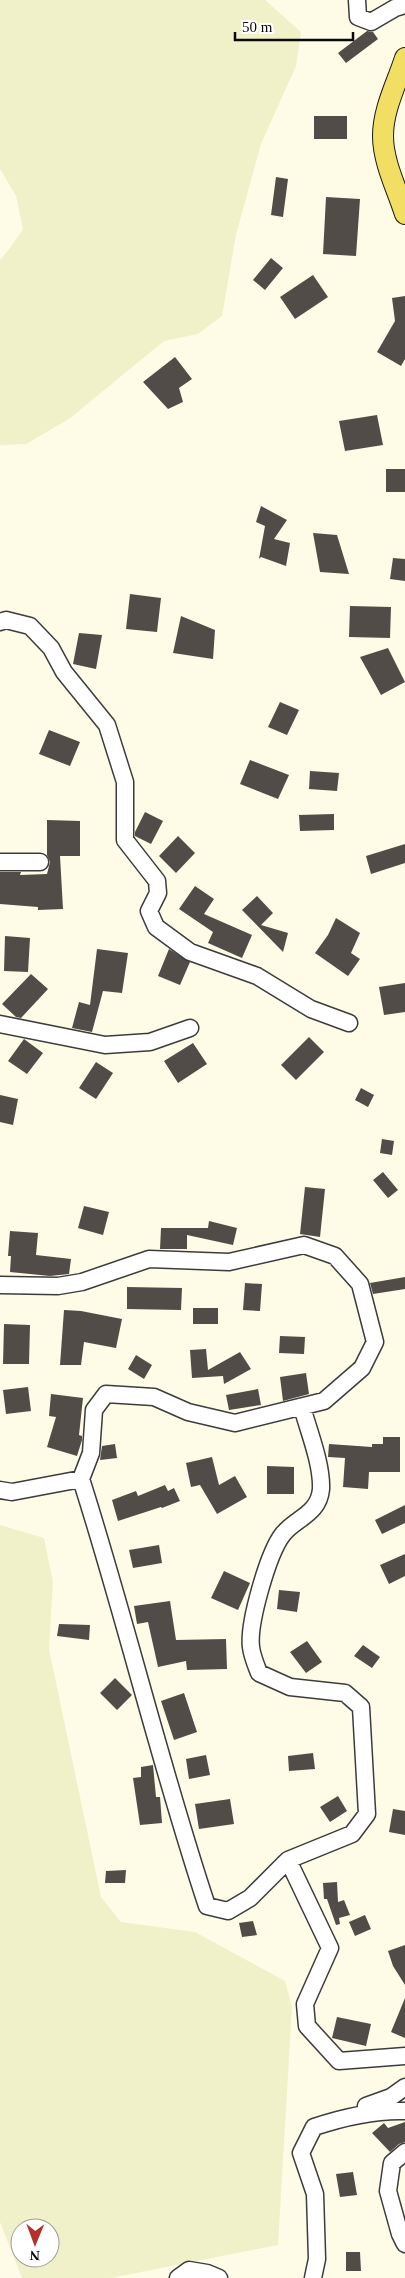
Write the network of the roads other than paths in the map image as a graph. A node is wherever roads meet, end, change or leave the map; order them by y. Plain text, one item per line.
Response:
1 (357, 0) edge
2 (405, 5) edge
3 (405, 58) edge
4 (405, 214) edge
5 (0, 622) edge
6 (0, 862) edge
7 (40, 862) dead end
8 (349, 1023) dead end
9 (0, 1024) edge
10 (190, 1028) dead end
11 (0, 1285) edge
12 (302, 1407) junction
13 (81, 1479) junction
14 (0, 1490) edge
15 (288, 1860) junction
16 (405, 2056) edge
17 (405, 2087) edge
18 (405, 2111) edge
19 (346, 2116) junction
20 (405, 2152) edge
21 (405, 2244) edge
22 (178, 2278) edge
23 (219, 2278) edge
24 (313, 2278) edge

1 - 2 street
3 - 4 main road
5 - 8 street
6 - 7 street
9 - 10 street
11 - 12 street
12 - 13 street
12 - 15 street
13 - 14 street
13 - 15 street
15 - 16 street
17 - 19 street
18 - 19 street
19 - 24 street
20 - 21 street
22 - 23 street

